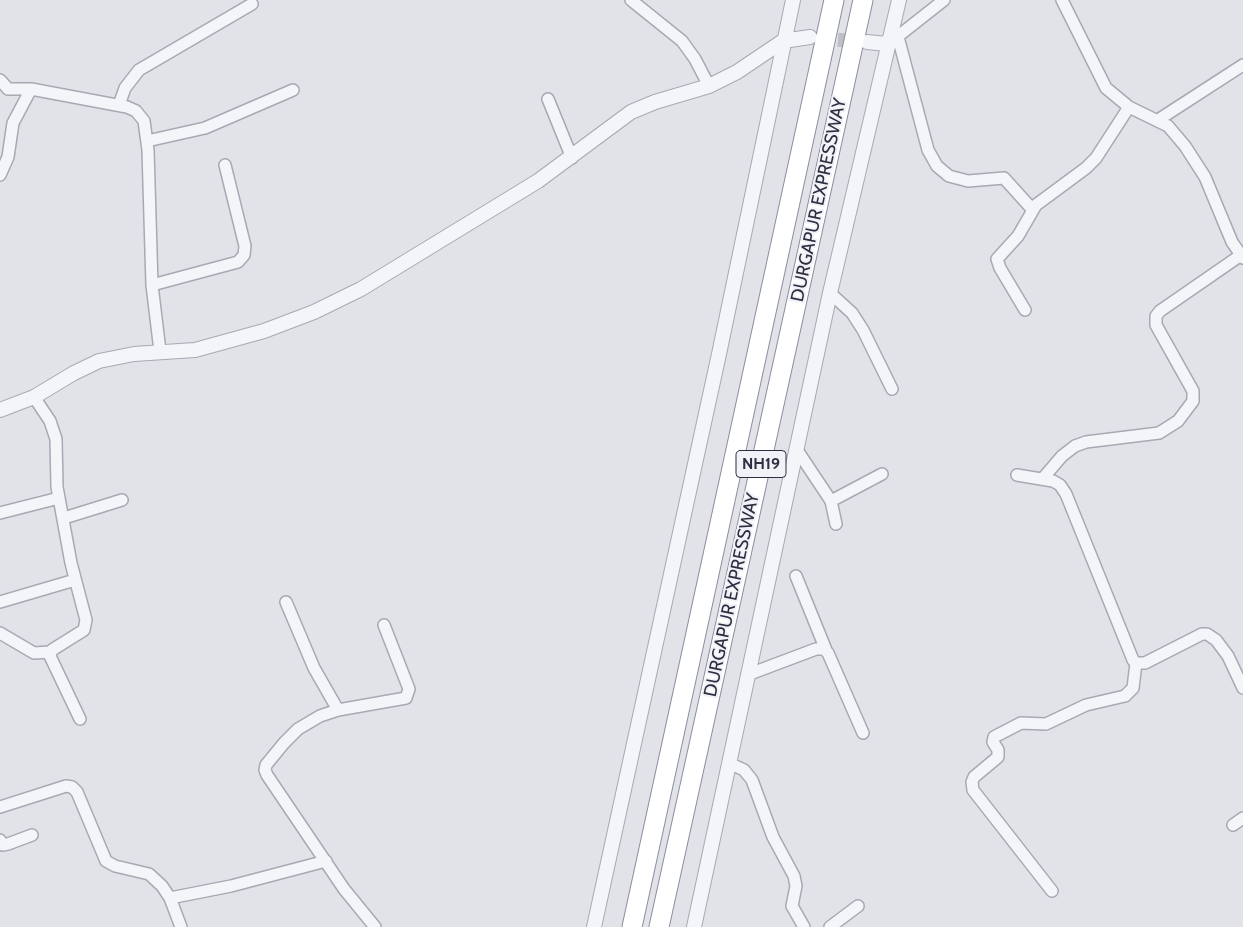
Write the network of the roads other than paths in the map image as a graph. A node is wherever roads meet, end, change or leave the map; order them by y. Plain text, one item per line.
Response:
1 (632, 0) edge
2 (793, 0) edge
3 (834, 0) edge
4 (863, 0) edge
5 (899, 0) edge
6 (944, 0) edge
7 (1062, 0) edge
8 (252, 4) dead end
9 (810, 37) tunnel mouth
10 (893, 40) junction
11 (783, 41) junction
12 (866, 42) tunnel mouth
13 (1243, 65) edge
14 (0, 80) edge
15 (709, 86) junction
16 (31, 89) junction
17 (293, 90) dead end
18 (548, 99) dead end
19 (119, 105) junction
20 (1128, 106) junction
21 (1158, 120) junction
22 (147, 141) junction
23 (572, 158) junction
24 (225, 165) dead end
25 (0, 175) edge
26 (1032, 209) junction
27 (1242, 257) edge
28 (152, 285) junction
29 (830, 293) junction
30 (1024, 310) dead end
31 (160, 351) junction
32 (892, 389) dead end
33 (34, 397) junction
34 (0, 410) edge
35 (797, 450) junction
36 (882, 474) dead end
37 (1017, 475) dead end
38 (1044, 477) junction
39 (59, 498) junction
40 (122, 500) dead end
41 (831, 501) junction
42 (0, 512) edge
43 (64, 518) junction
44 (836, 524) dead end
45 (796, 576) dead end
46 (76, 580) junction
47 (0, 602) edge
48 (286, 602) dead end
49 (384, 625) dead end
50 (0, 633) edge
51 (826, 650) junction
52 (50, 652) junction
53 (1136, 663) junction
54 (747, 675) junction
55 (1243, 688) edge
56 (338, 710) junction
57 (80, 719) dead end
58 (863, 733) dead end
59 (729, 762) junction
60 (0, 807) edge
61 (1243, 818) edge
62 (1233, 825) dead end
63 (32, 835) dead end
64 (0, 840) edge
65 (326, 861) junction
66 (1052, 892) dead end
67 (170, 898) junction
68 (858, 906) dead end
69 (180, 927) edge
70 (375, 927) edge
71 (594, 927) edge
72 (632, 927) edge
73 (659, 927) edge
74 (694, 927) edge
75 (804, 927) edge
76 (830, 927) edge

1 - 15 street
2 - 11 street
3 - 72 highway, DURGAPUR EXPRESSWAY / NH19
4 - 73 highway, DURGAPUR EXPRESSWAY / NH19
5 - 10 street
6 - 10 street
7 - 20 street
8 - 19 street
9 - 11 street
10 - 12 street
10 - 26 street
10 - 29 street
11 - 15 street
11 - 71 street
13 - 21 street
14 - 16 street
15 - 23 street
16 - 19 street
16 - 25 street
17 - 22 street
18 - 23 street
19 - 22 street
20 - 21 street
20 - 26 street
21 - 27 street
22 - 28 street
23 - 31 street
24 - 28 street
26 - 30 street
27 - 38 street
28 - 31 street
29 - 32 street
29 - 35 street
31 - 33 street
33 - 34 street
33 - 39 street
35 - 41 street
35 - 54 street
36 - 41 street
37 - 38 street
38 - 53 street
39 - 42 street
39 - 43 street
40 - 43 street
41 - 44 street
43 - 46 street
45 - 51 street
46 - 47 street
46 - 52 street
48 - 56 street
49 - 56 street
50 - 52 street
51 - 54 street
51 - 58 street
52 - 57 street
53 - 55 street
53 - 66 street
54 - 59 street
56 - 65 street
59 - 74 street
59 - 75 street
60 - 67 street
61 - 62 street
63 - 64 street
65 - 67 street
65 - 70 street
67 - 69 street
68 - 76 street

